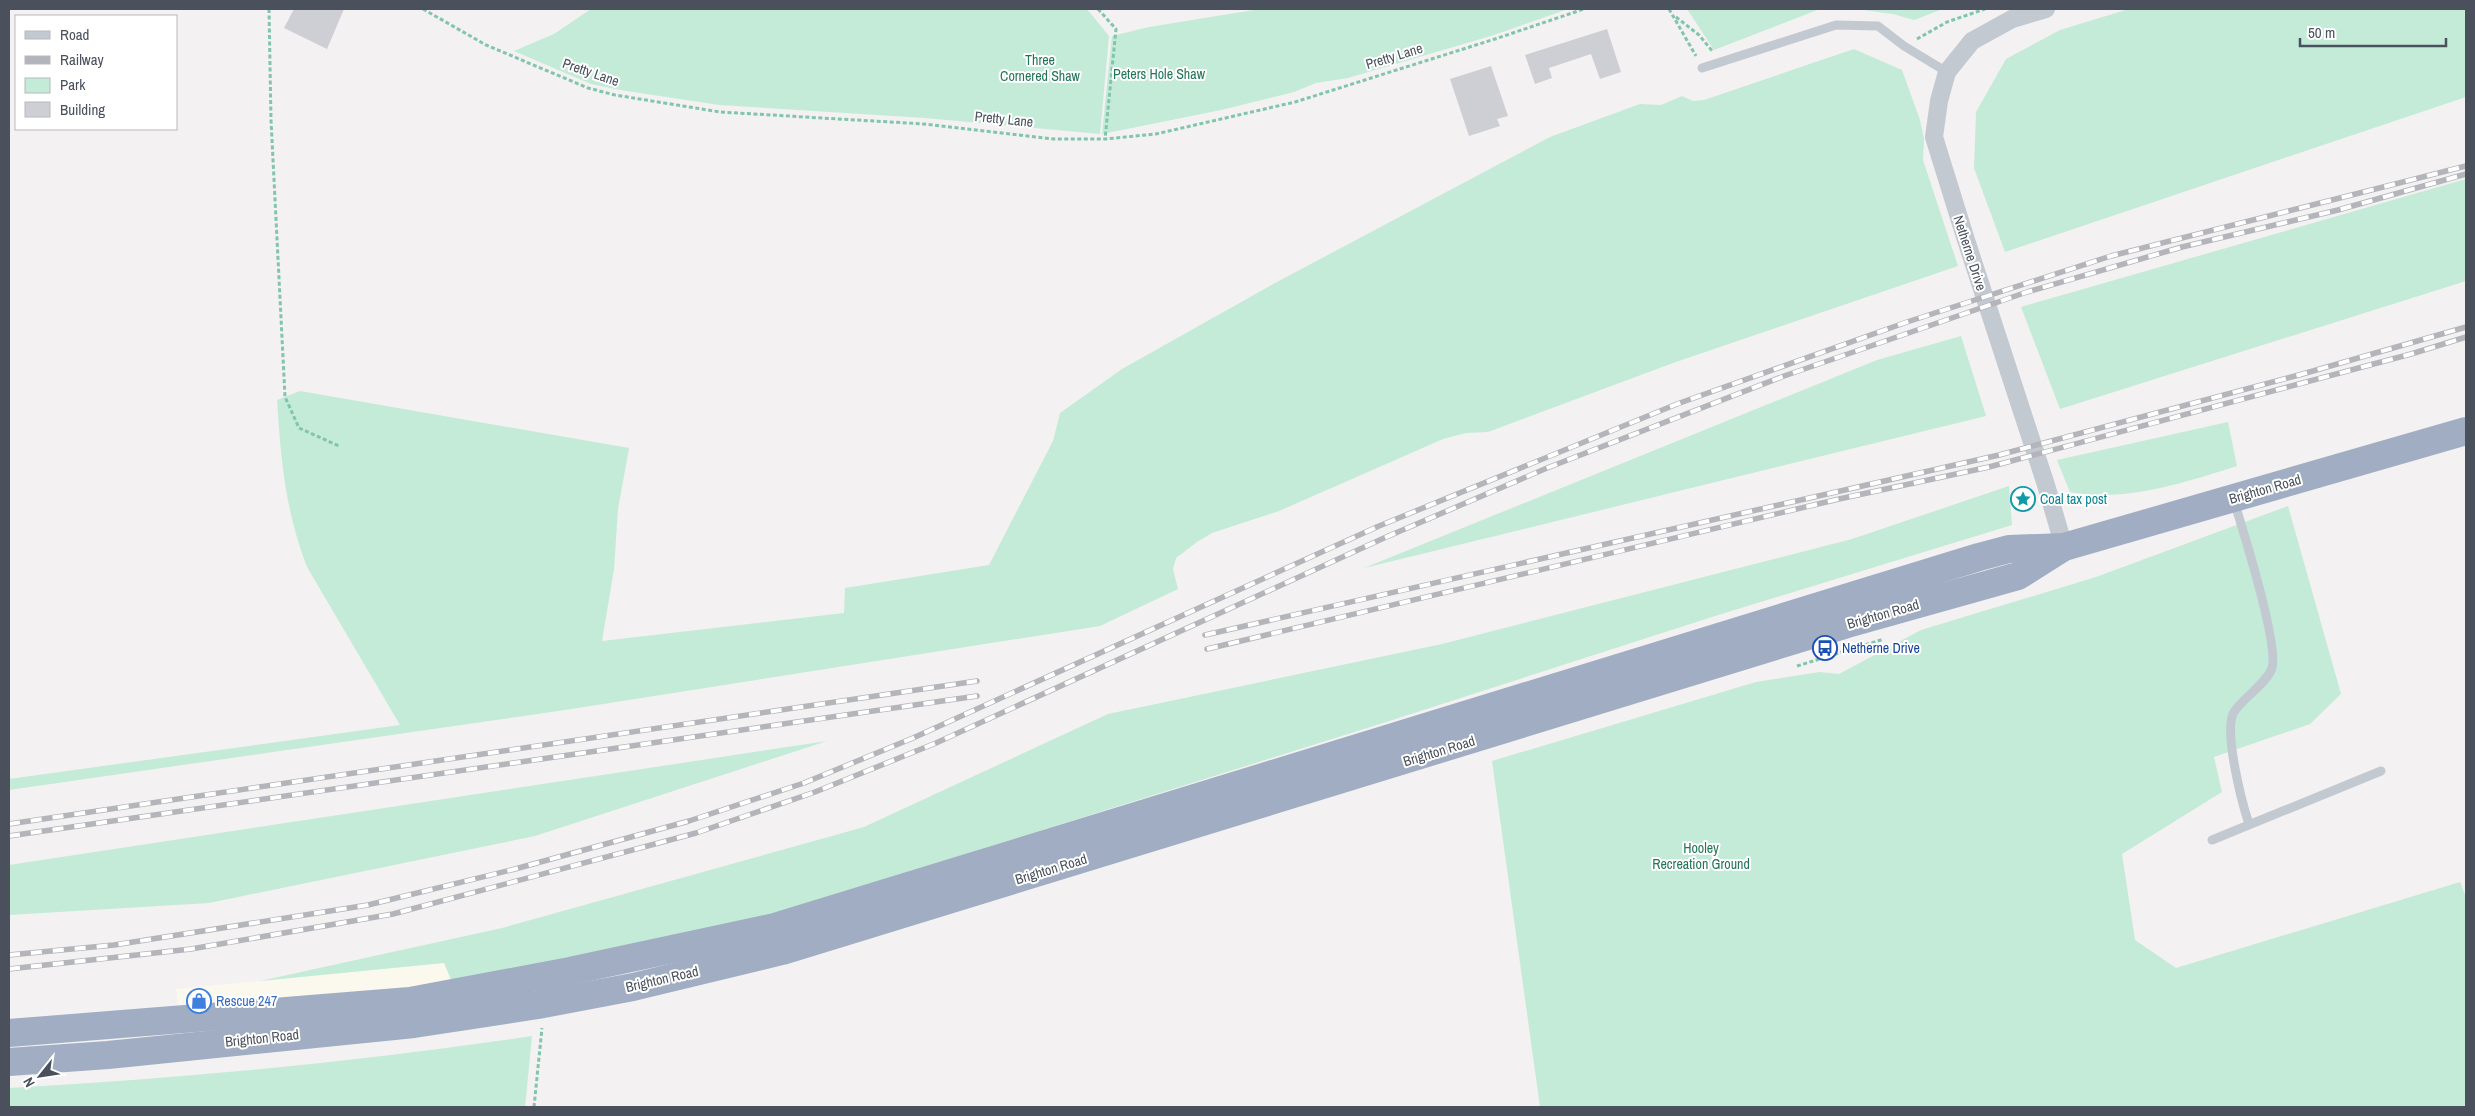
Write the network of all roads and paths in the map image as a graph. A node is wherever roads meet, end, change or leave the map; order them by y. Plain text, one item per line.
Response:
1 (269, 9) edge
2 (424, 9) edge
3 (1098, 9) edge
4 (1584, 9) edge
5 (1670, 9) edge
6 (1985, 9) edge
7 (2046, 9) edge
8 (1674, 15) junction
9 (1904, 46) junction
10 (1721, 62) junction
11 (1702, 68) joint
12 (1947, 72) junction
13 (1105, 139) junction
14 (2466, 431) edge
15 (339, 446) dead end
16 (2233, 498) junction
17 (2064, 547) junction
18 (2381, 771) dead end
19 (2249, 824) junction
20 (2212, 840) dead end
21 (542, 1023) dead end
22 (9, 1033) edge
23 (9, 1062) edge
24 (534, 1107) edge

1 - 15 path
2 - 13 path, Pretty Lane
3 - 13 path
4 - 13 path, Pretty Lane
5 - 8 path
6 - 9 path
7 - 12 street, Netherne Drive
8 - 10 path
8 - 11 path
9 - 10 lane
9 - 12 lane
10 - 11 lane
12 - 17 street, Netherne Drive
14 - 16 highway, Brighton Road
16 - 17 highway, Brighton Road
16 - 19 lane
17 - 22 highway, Brighton Road
17 - 23 highway, Brighton Road
18 - 19 lane
19 - 20 lane
21 - 24 path

